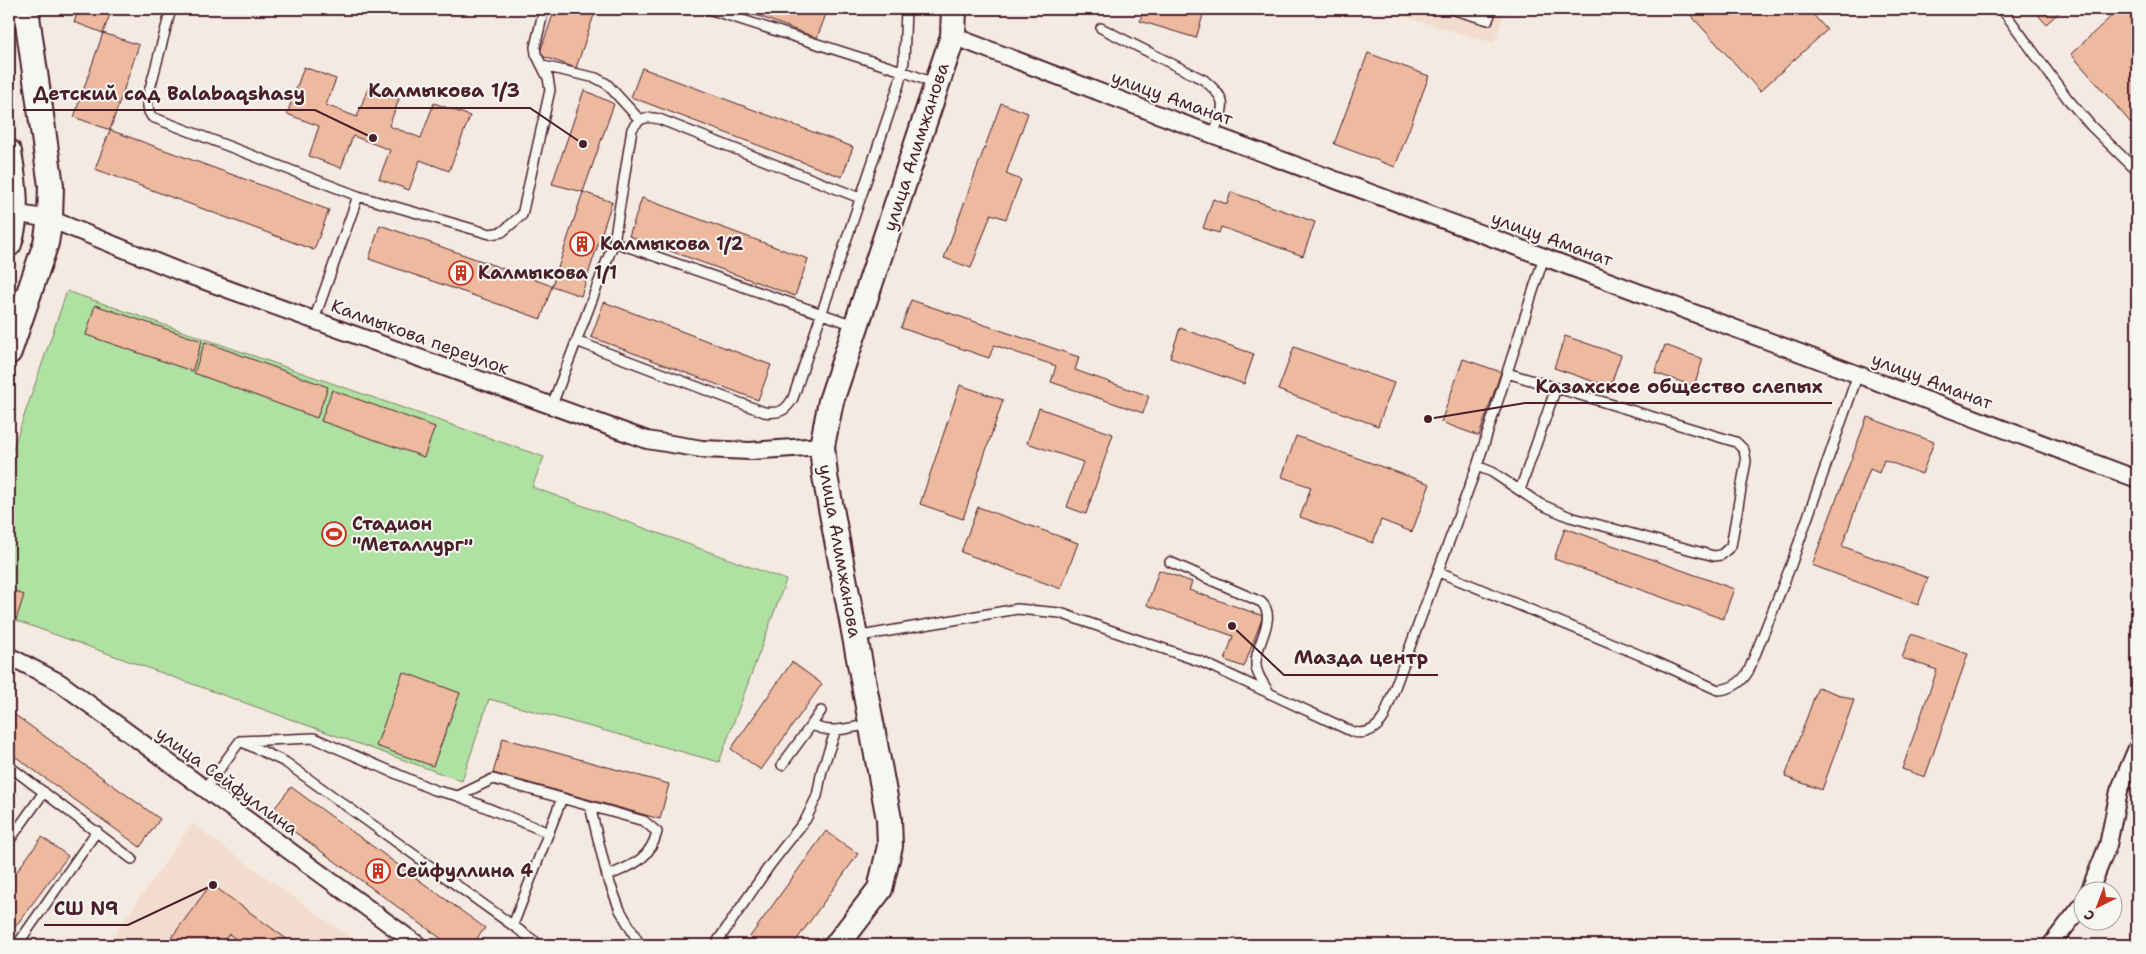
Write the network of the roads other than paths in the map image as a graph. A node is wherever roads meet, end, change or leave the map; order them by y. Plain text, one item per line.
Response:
1 (26, 9) edge
2 (171, 9) edge
3 (544, 9) edge
4 (708, 9) edge
5 (906, 9) edge
6 (954, 9) edge
7 (1451, 9) edge
8 (1492, 9) edge
9 (2002, 9) edge
10 (1101, 28) dead end
11 (953, 36) junction
12 (543, 66) junction
13 (902, 71) junction
14 (936, 84) junction
15 (639, 119) junction
16 (1213, 134) junction
17 (9, 152) edge
18 (2137, 171) edge
19 (358, 196) junction
20 (860, 198) junction
21 (13, 213) junction
22 (50, 219) junction
23 (614, 242) junction
24 (9, 244) edge
25 (1544, 256) junction
26 (821, 313) junction
27 (314, 320) junction
28 (858, 326) junction
29 (576, 341) junction
30 (9, 352) edge
31 (1507, 373) junction
32 (1858, 374) junction
33 (1556, 388) junction
34 (552, 405) junction
35 (822, 446) junction
36 (1477, 466) junction
37 (2137, 479) edge
38 (1520, 490) junction
39 (1170, 562) dead end
40 (1439, 572) junction
41 (854, 637) junction
42 (9, 656) edge
43 (1270, 694) junction
44 (820, 711) dead end
45 (812, 724) junction
46 (871, 724) junction
47 (836, 730) junction
48 (240, 741) junction
49 (2137, 748) edge
50 (782, 765) dead end
51 (9, 766) edge
52 (205, 790) junction
53 (44, 792) junction
54 (458, 796) junction
55 (562, 798) junction
56 (590, 806) junction
57 (97, 831) junction
58 (549, 833) junction
59 (9, 841) edge
60 (132, 859) dead end
61 (607, 876) junction
62 (2093, 882) edge
63 (2074, 916) edge
64 (513, 925) junction
65 (17, 945) edge
66 (418, 945) edge
67 (540, 945) edge
68 (640, 945) edge
69 (715, 945) edge
70 (837, 945) edge
71 (2051, 945) edge

1 - 22 street
2 - 19 lane
3 - 12 lane
4 - 13 lane
5 - 13 lane
6 - 11 street, улица Алимжанова
7 - 8 lane
9 - 18 lane
10 - 16 lane
11 - 14 street, улица Алимжанова
11 - 16 street, улицу Аманат
12 - 15 lane
12 - 19 lane
13 - 14 lane
13 - 20 lane
14 - 28 street, улица Алимжанова
15 - 20 lane
15 - 23 lane
16 - 25 street, улицу Аманат
17 - 21 street
19 - 27 lane
20 - 26 lane
21 - 22 street, Калмыкова переулок
21 - 24 street
22 - 27 street, Калмыкова переулок
22 - 30 street
23 - 26 lane
23 - 29 lane
25 - 31 lane
25 - 32 street, улицу Аманат
26 - 28 lane
26 - 29 lane
27 - 34 street, Калмыкова переулок
28 - 35 street, улица Алимжанова
29 - 34 lane
31 - 33 lane
31 - 36 lane
32 - 37 street, улицу Аманат
32 - 40 lane
33 - 38 lane
33 - 38 lane
34 - 35 street, Калмыкова переулок
35 - 41 street, улица Алимжанова
36 - 38 lane
36 - 40 lane
39 - 43 lane
40 - 43 lane
41 - 43 lane
41 - 46 street, улица Алимжанова
42 - 52 street, улица Сейфуллина
44 - 45 lane
45 - 47 lane
45 - 50 lane
46 - 47 lane
46 - 70 street, улица Алимжанова
47 - 69 lane
48 - 52 lane
48 - 54 lane
48 - 64 lane
49 - 62 street
51 - 53 lane
52 - 66 street, улица Сейфуллина
53 - 57 lane
53 - 59 lane
54 - 55 lane
54 - 58 lane
55 - 56 lane
55 - 58 lane
56 - 61 lane
56 - 61 lane
57 - 60 lane
57 - 65 lane
58 - 64 lane
61 - 68 lane
63 - 71 street
64 - 67 lane

